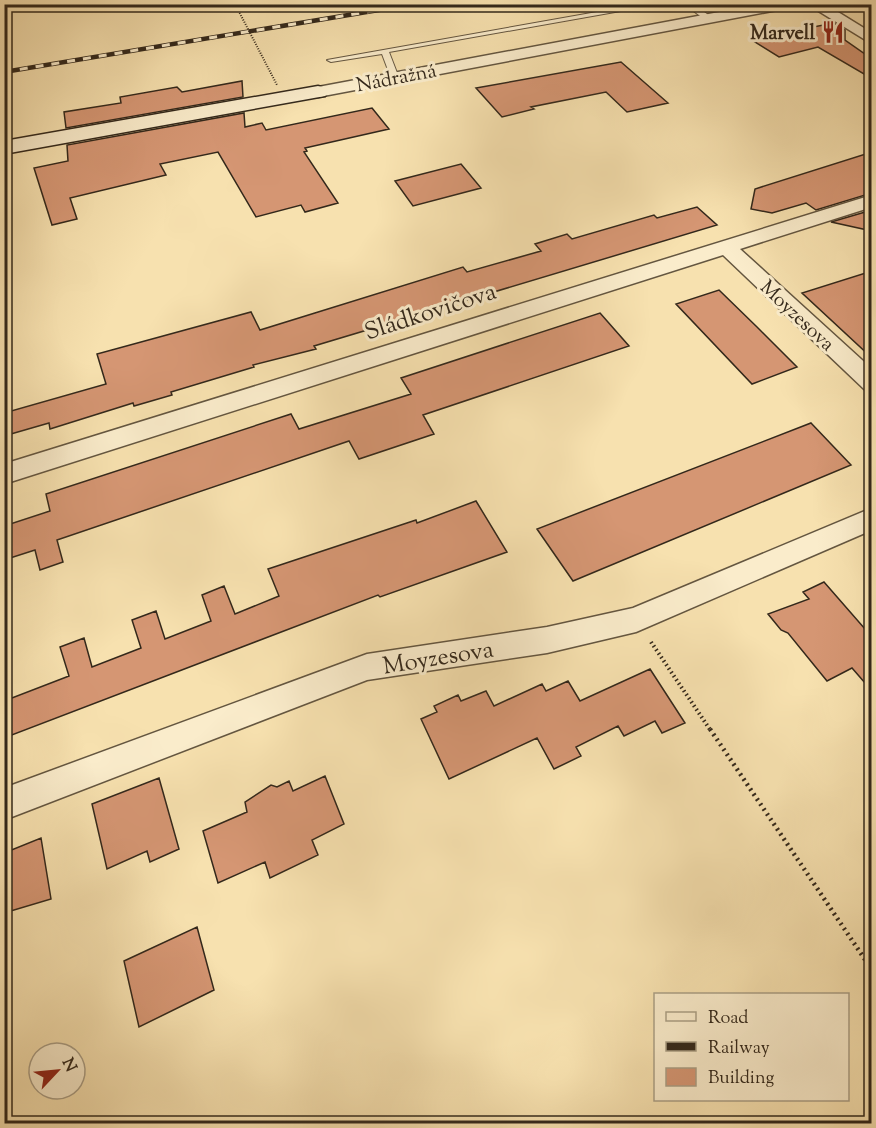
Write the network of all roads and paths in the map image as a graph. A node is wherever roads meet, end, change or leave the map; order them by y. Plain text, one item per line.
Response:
1 (235, 4) edge
2 (606, 4) edge
3 (687, 4) edge
4 (788, 4) edge
5 (814, 4) edge
6 (651, 5) edge
7 (585, 8) dead end
8 (710, 19) junction
9 (872, 40) edge
10 (385, 51) junction
11 (331, 60) dead end
12 (395, 78) junction
13 (278, 85) dead end
14 (318, 92) joint
15 (4, 148) edge
16 (872, 201) edge
17 (725, 246) junction
18 (872, 383) edge
19 (4, 474) edge
20 (872, 518) edge
21 (636, 620) junction
22 (4, 804) edge
23 (872, 970) edge

1 - 13 path, bridge
2 - 7 lane
3 - 8 lane
4 - 8 street, Nádražná
5 - 9 street
6 - 10 lane
8 - 12 street, Nádražná
10 - 11 lane
10 - 12 lane
12 - 14 street, Nádražná
14 - 15 street, Nádražná
16 - 17 street, Sládkovičova
17 - 18 street, Moyzesova
17 - 19 street, Sládkovičova
20 - 21 street, Moyzesova
21 - 22 street, Moyzesova
21 - 23 path

